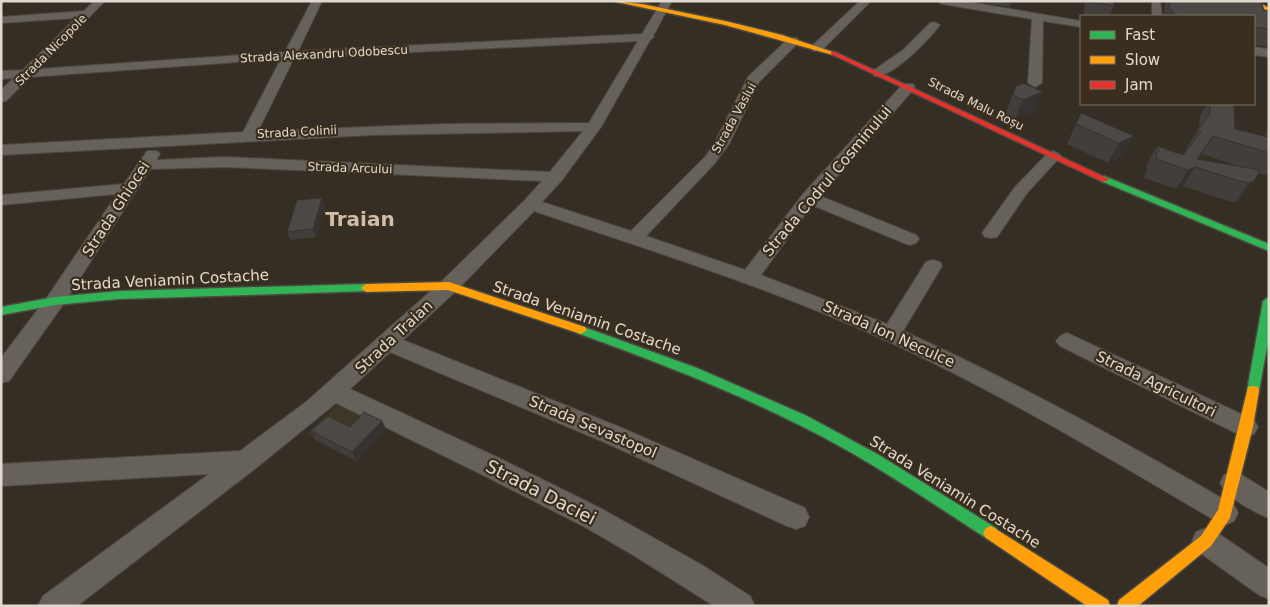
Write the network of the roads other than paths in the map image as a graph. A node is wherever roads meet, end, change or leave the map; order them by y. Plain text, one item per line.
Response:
1 (100, 1) edge
2 (317, 1) edge
3 (615, 1) edge
4 (866, 1) edge
5 (942, 1) edge
6 (1251, 1) edge
7 (1260, 1) edge
8 (1156, 3) dead end
9 (665, 5) edge
10 (1269, 5) edge
11 (26, 6) dead end
12 (1269, 11) edge
13 (86, 14) junction
14 (1157, 15) edge
15 (1038, 17) junction
16 (5, 20) edge
17 (1080, 24) edge
18 (934, 25) dead end
19 (648, 36) junction
20 (793, 41) junction
21 (817, 48) junction
22 (1255, 51) edge
23 (1269, 53) edge
24 (290, 55) junction
25 (28, 73) junction
26 (879, 73) junction
27 (1, 75) edge
28 (1035, 83) dead end
29 (908, 87) junction
30 (1, 98) edge
31 (594, 127) junction
32 (250, 134) junction
33 (161, 140) junction
34 (1, 150) edge
35 (1053, 156) junction
36 (144, 165) junction
37 (556, 177) junction
38 (128, 188) junction
39 (809, 198) junction
40 (1, 200) edge
41 (531, 204) junction
42 (1210, 225) junction
43 (1263, 232) dead end
44 (991, 233) dead end
45 (634, 239) junction
46 (910, 239) dead end
47 (1269, 248) edge
48 (933, 266) dead end
49 (748, 278) junction
50 (449, 286) junction
51 (55, 301) junction
52 (1269, 301) edge
53 (1, 311) edge
54 (891, 334) junction
55 (1067, 341) dead end
56 (388, 343) junction
57 (1, 375) edge
58 (335, 392) junction
59 (1246, 427) junction
60 (247, 461) junction
61 (1, 475) edge
62 (1233, 483) junction
63 (1269, 506) edge
64 (1225, 513) junction
65 (796, 517) dead end
66 (1206, 541) junction
67 (1269, 585) edge
68 (53, 606) edge
69 (740, 606) edge
70 (1102, 606) edge
71 (1125, 606) edge

1 - 13 street, Strada Nicopole
2 - 24 street
3 - 9 street, Strada Malu Roșu
4 - 21 street
5 - 15 street
6 - 12 street
7 - 10 street
8 - 14 street
9 - 19 street, Strada Traian
9 - 20 street, Strada Malu Roșu
11 - 16 street
13 - 16 street
13 - 25 street, Strada Nicopole
15 - 17 street
15 - 28 street
18 - 26 street
19 - 24 street, Strada Alexandru Odobescu
19 - 31 street, Strada Traian
20 - 21 street, Strada Malu Roșu
20 - 45 street, Strada Vaslui
21 - 26 street, Strada Malu Roșu
22 - 23 street
24 - 25 street, Strada Alexandru Odobescu
24 - 32 street
25 - 27 street, Strada Alexandru Odobescu
25 - 30 street, Strada Nicopole
26 - 29 street, Strada Malu Roșu
29 - 35 street, Strada Malu Roșu
29 - 39 street, Strada Codrul Cosminului
31 - 32 street, Strada Colinii
31 - 37 street, Strada Traian
32 - 33 street, Strada Colinii
33 - 34 street, Strada Colinii
33 - 36 street, Strada Ghiocei
35 - 42 street, Strada Malu Roșu
35 - 44 street
36 - 37 street, Strada Arcului
36 - 38 street, Strada Ghiocei
37 - 41 street, Strada Traian
38 - 40 street
38 - 51 street, Strada Ghiocei
39 - 46 street
39 - 49 street, Strada Codrul Cosminului
41 - 45 street, Strada Ion Neculce
41 - 50 street, Strada Traian
42 - 43 street
42 - 47 street, Strada Malu Roșu
45 - 49 street, Strada Ion Neculce
48 - 54 street
49 - 54 street, Strada Ion Neculce
50 - 51 street, Strada Veniamin Costache
50 - 56 street, Strada Traian
50 - 70 street, Strada Veniamin Costache
51 - 53 street, Strada Veniamin Costache
51 - 57 street, Strada Ghiocei
52 - 59 street
54 - 64 street, Strada Ion Neculce
55 - 59 street, Strada Agricultori
56 - 58 street, Strada Traian
56 - 65 street, Strada Sevastopol
58 - 60 street, Strada Traian
58 - 69 street, Strada Daciei
59 - 62 street
60 - 61 street
60 - 68 street, Strada Traian
62 - 63 street
62 - 64 street
64 - 66 street
66 - 67 street
66 - 71 street

